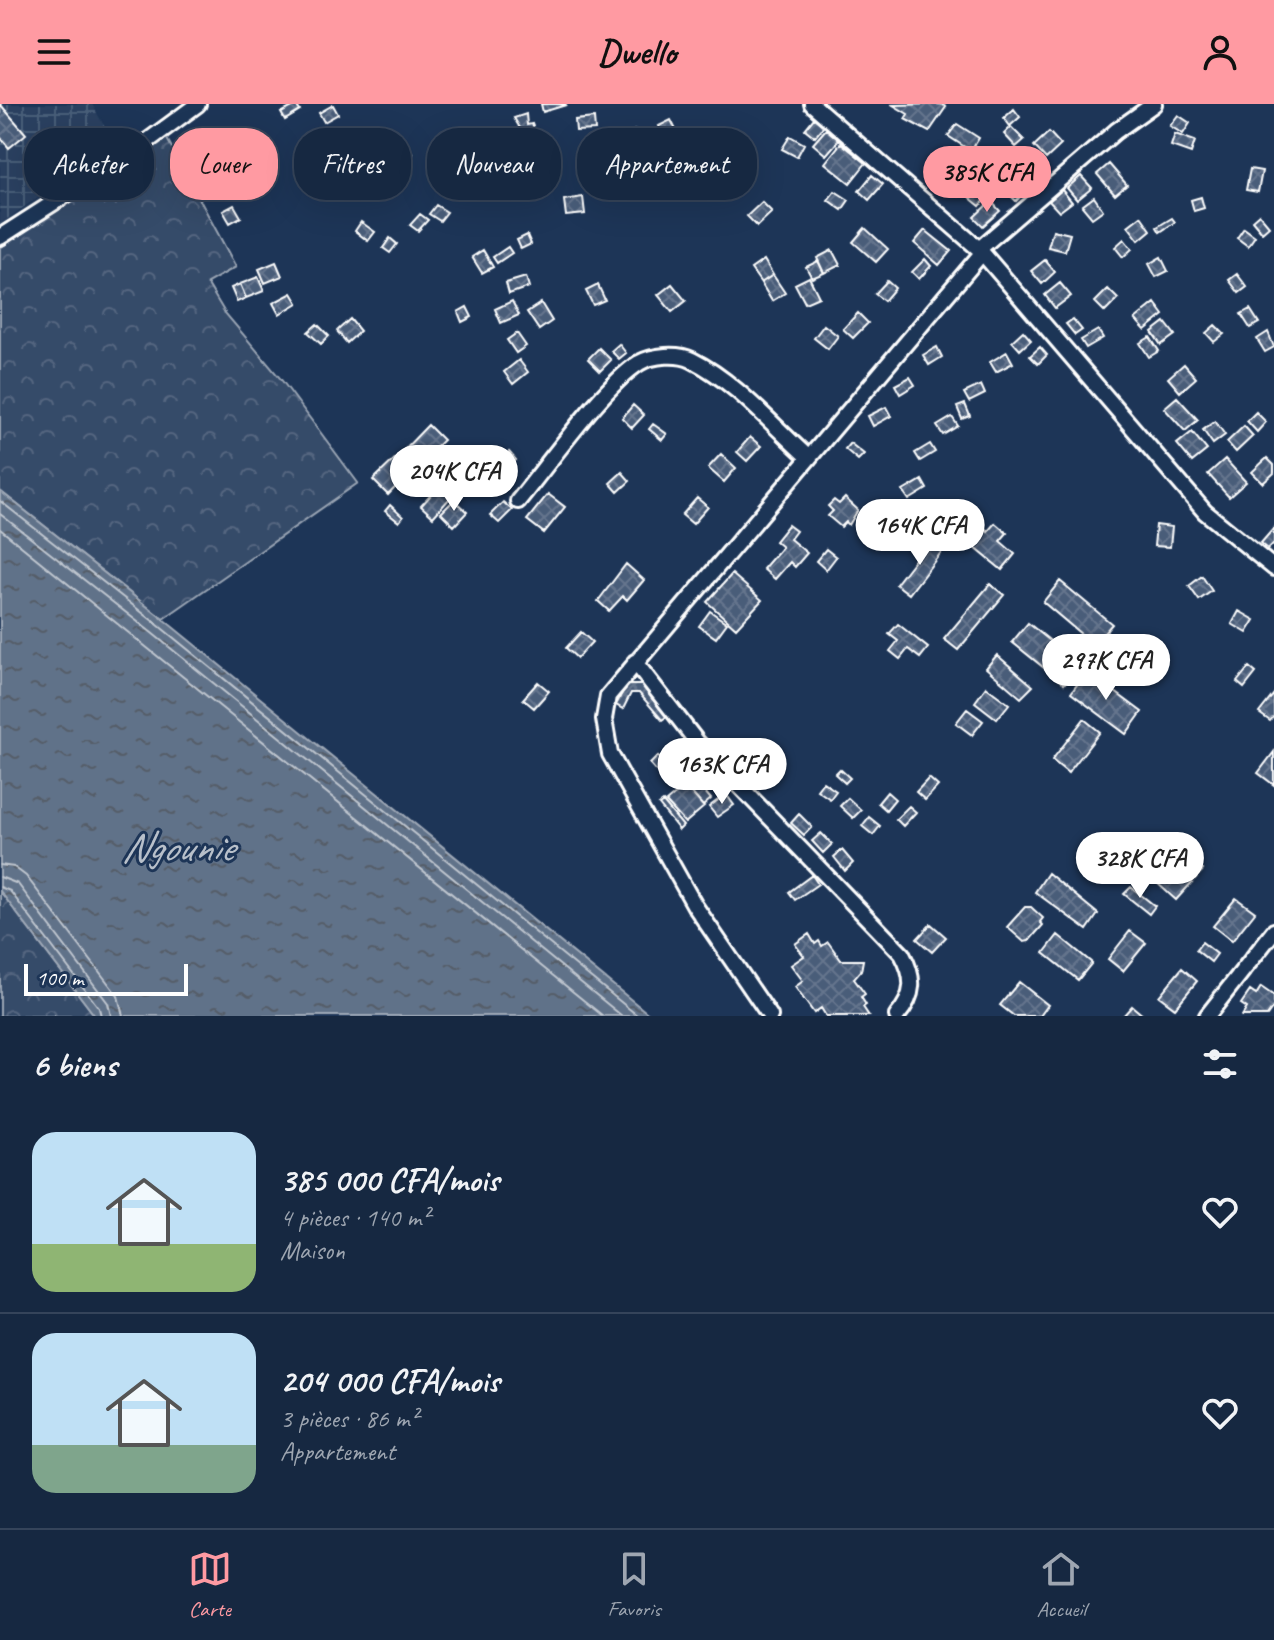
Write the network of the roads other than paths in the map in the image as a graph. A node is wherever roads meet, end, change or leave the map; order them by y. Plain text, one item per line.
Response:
1 (198, 104) edge
2 (812, 104) edge
3 (1154, 104) edge
4 (0, 237) edge
5 (980, 251) junction
6 (809, 458) junction
7 (518, 501) dead end
8 (1274, 568) edge
9 (635, 662) junction
10 (1274, 931) edge
11 (770, 1016) edge
12 (897, 1016) edge
13 (1207, 1016) edge

1 - 4 street
2 - 5 street
3 - 5 street
5 - 6 street
5 - 8 street
6 - 7 street
6 - 9 street
9 - 11 street
9 - 12 street
10 - 13 street

